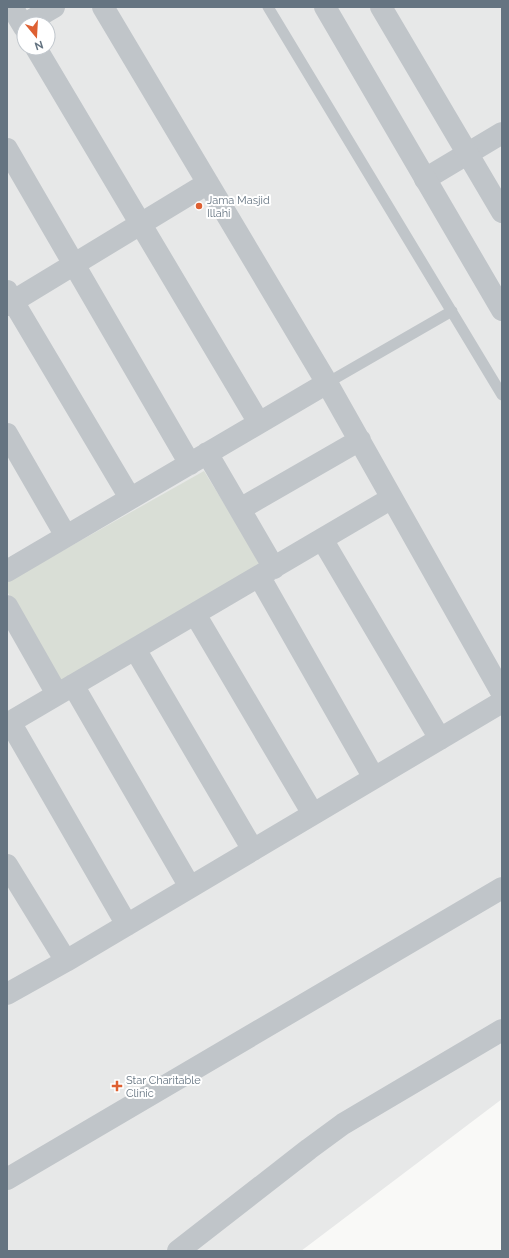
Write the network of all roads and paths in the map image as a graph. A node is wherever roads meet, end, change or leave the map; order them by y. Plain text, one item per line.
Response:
1 (54, 7) edge
2 (103, 7) edge
3 (268, 7) edge
4 (325, 7) edge
5 (381, 7) edge
6 (35, 16) edge
7 (41, 56) edge
8 (502, 133) edge
9 (7, 149) edge
10 (468, 154) junction
11 (425, 179) junction
12 (208, 183) junction
13 (502, 212) edge
14 (140, 224) junction
15 (74, 264) junction
16 (9, 299) edge
17 (502, 310) edge
18 (452, 311) junction
19 (327, 383) junction
20 (502, 395) edge
21 (259, 423) junction
22 (7, 434) edge
23 (360, 440) junction
24 (198, 458) junction
25 (130, 498) junction
26 (392, 498) junction
27 (240, 509) junction
28 (66, 536) junction
29 (322, 539) junction
30 (7, 570) edge
31 (266, 572) junction
32 (7, 606) edge
33 (195, 614) junction
34 (135, 649) junction
35 (65, 690) junction
36 (502, 693) edge
37 (502, 702) edge
38 (9, 723) edge
39 (440, 739) junction
40 (374, 778) junction
41 (313, 814) junction
42 (253, 850) junction
43 (7, 865) edge
44 (190, 887) junction
45 (502, 888) edge
46 (127, 925) junction
47 (66, 961) junction
48 (7, 994) edge
49 (502, 1030) edge
50 (7, 1179) edge
51 (178, 1251) edge

1 - 6 street
2 - 12 street
3 - 18 lane
4 - 11 street
5 - 10 street
7 - 14 street
8 - 10 street
9 - 15 street
10 - 11 street
10 - 13 street
11 - 17 street
12 - 14 street
12 - 19 street
14 - 15 street
14 - 21 street
15 - 16 street
15 - 24 street
16 - 25 street
18 - 19 lane
18 - 20 lane
19 - 21 street
19 - 23 street
21 - 24 street
22 - 28 street
23 - 26 street
23 - 27 street
24 - 25 street
24 - 27 street
25 - 28 street
26 - 29 street
26 - 36 street
27 - 31 street
28 - 30 street
29 - 31 street
29 - 39 street
31 - 33 street
31 - 40 street
32 - 35 street
33 - 34 street
33 - 41 street
34 - 35 street
34 - 42 street
35 - 38 street
35 - 44 street
37 - 39 street
38 - 46 street
39 - 40 street
40 - 41 street
41 - 42 street
42 - 44 street
43 - 47 street
44 - 46 street
45 - 50 street
46 - 47 street
47 - 48 street
49 - 51 street

